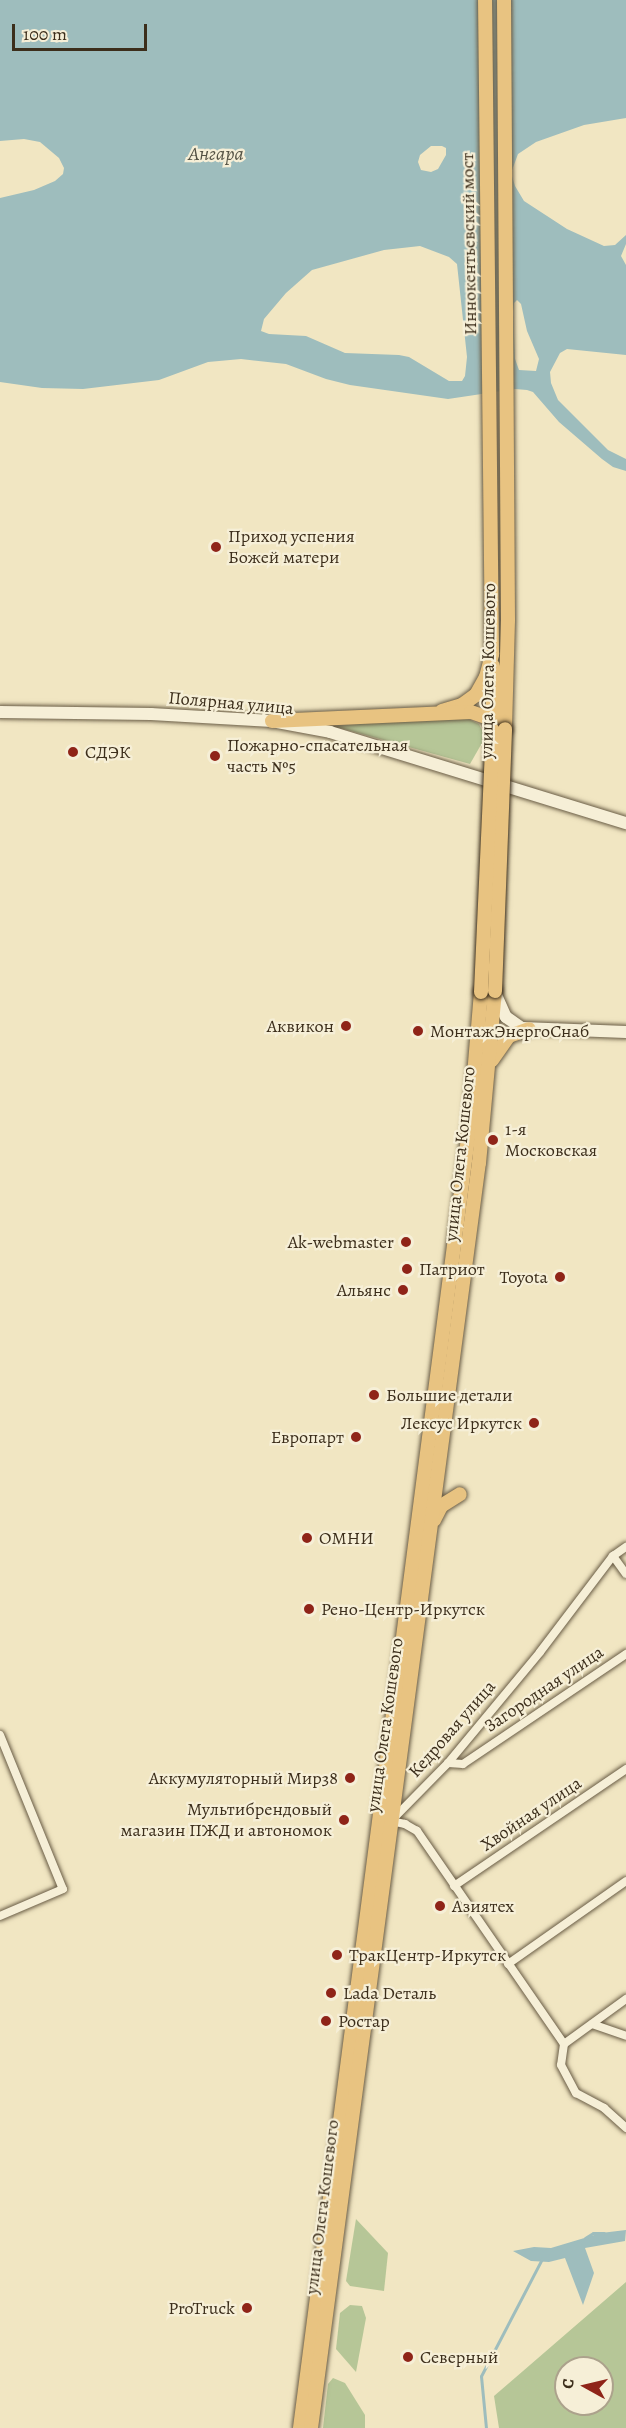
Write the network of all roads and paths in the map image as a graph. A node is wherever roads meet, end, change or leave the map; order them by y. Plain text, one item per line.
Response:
1 (485, 0) edge
2 (504, 0) edge
3 (507, 486) joint
4 (493, 622) junction
5 (442, 711) junction
6 (0, 712) edge
7 (272, 721) junction
8 (499, 729) junction
9 (626, 823) edge
10 (488, 991) junction
11 (529, 1029) junction
12 (626, 1032) edge
13 (488, 1068) junction
14 (460, 1494) dead end
15 (429, 1536) junction
16 (626, 1547) edge
17 (613, 1556) junction
18 (626, 1574) edge
19 (626, 1654) edge
20 (0, 1735) edge
21 (448, 1763) junction
22 (626, 1769) edge
23 (390, 1821) junction
24 (626, 1881) edge
25 (454, 1886) junction
26 (0, 1916) edge
27 (508, 1964) junction
28 (626, 1999) edge
29 (592, 2024) junction
30 (626, 2036) edge
31 (564, 2044) junction
32 (626, 2128) edge
33 (316, 2344) junction
34 (300, 2428) edge
35 (311, 2428) edge

1 - 4 main road, Иннокентьевский мост
2 - 3 main road, Иннокентьевский мост
3 - 8 main road, улица Олега Кошевого
4 - 5 main road
4 - 8 main road, улица Олега Кошевого
5 - 7 main road
5 - 8 main road
6 - 7 main road, Полярная улица
7 - 9 main road, Полярная улица
8 - 10 main road, улица Олега Кошевого, bridge
10 - 11 main road
10 - 13 main road, улица Олега Кошевого
10 - 33 main road, улица Олега Кошевого
11 - 12 main road
11 - 13 main road
13 - 15 main road, улица Олега Кошевого
14 - 15 main road
15 - 23 main road, улица Олега Кошевого
16 - 17 street, Кедровая улица
17 - 18 street
17 - 21 street, Кедровая улица
19 - 21 street, Загородная улица
20 - 26 street
21 - 23 street, Кедровая улица
22 - 25 street, Хвойная улица
23 - 25 street
23 - 33 main road, улица Олега Кошевого
24 - 27 street
25 - 27 street
27 - 31 street
28 - 29 street
29 - 30 street
29 - 31 street
31 - 32 street
33 - 34 main road, улица Олега Кошевого
33 - 35 main road, улица Олега Кошевого

